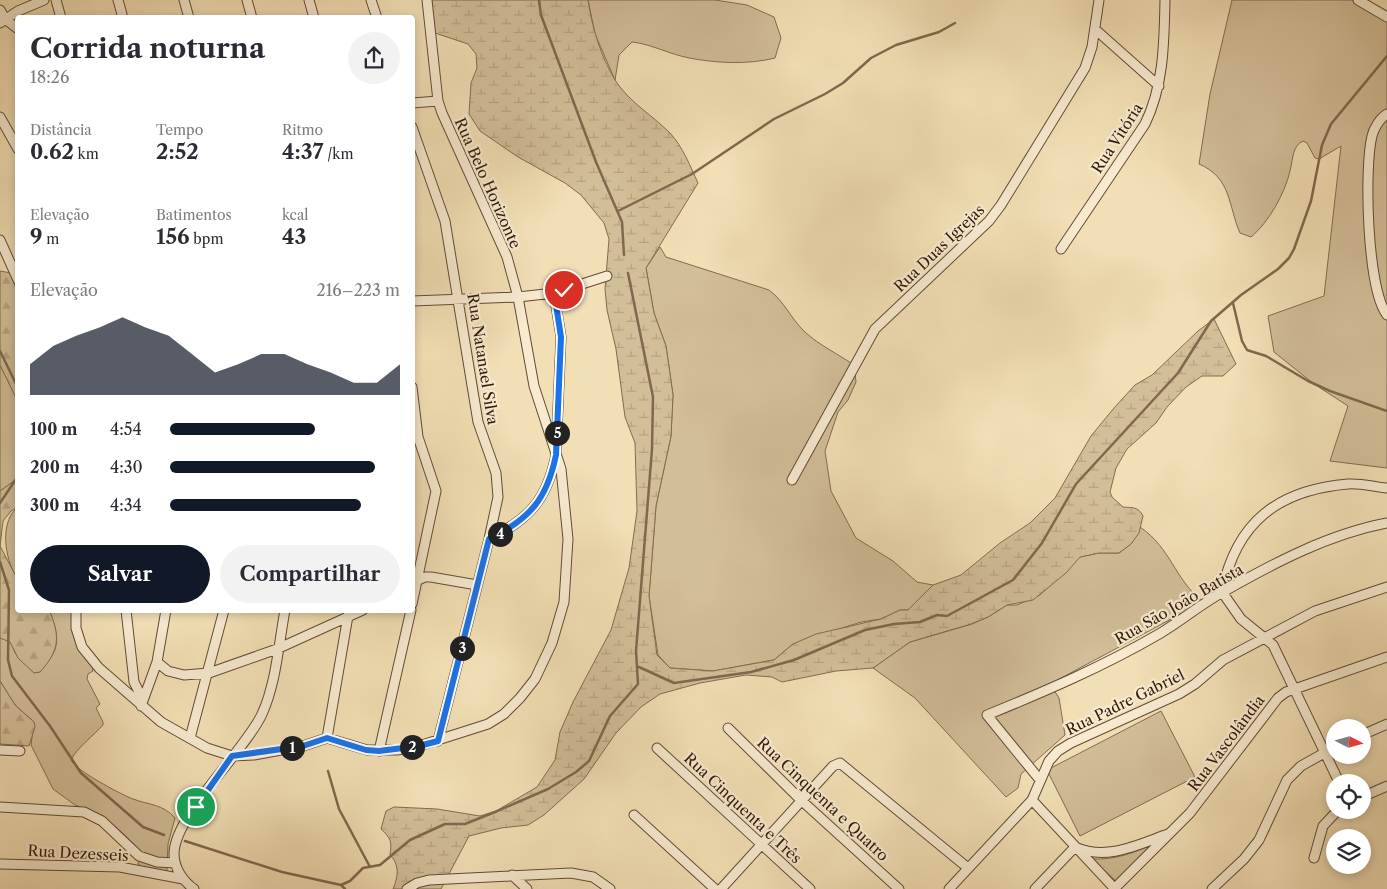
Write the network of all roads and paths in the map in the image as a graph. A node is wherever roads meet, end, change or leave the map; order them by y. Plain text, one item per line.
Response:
1 (44, 0) edge
2 (56, 0) edge
3 (118, 0) edge
4 (184, 0) edge
5 (247, 0) edge
6 (309, 0) edge
7 (371, 0) edge
8 (427, 0) edge
9 (1099, 0) edge
10 (1165, 0) edge
11 (1358, 0) edge
12 (0, 10) edge
13 (60, 15) edge
14 (122, 15) edge
15 (187, 15) edge
16 (251, 15) edge
17 (313, 15) edge
18 (376, 15) edge
19 (1387, 17) edge
20 (2, 21) edge
21 (15, 28) edge
22 (1096, 30) junction
23 (1159, 86) junction
24 (438, 100) junction
25 (415, 103) edge
26 (1387, 114) edge
27 (0, 117) edge
28 (415, 136) edge
29 (15, 144) edge
30 (0, 240) edge
31 (1061, 248) dead end
32 (15, 273) edge
33 (607, 276) dead end
34 (554, 292) junction
35 (518, 297) junction
36 (460, 300) junction
37 (415, 301) edge
38 (1387, 315) edge
39 (415, 437) edge
40 (556, 455) junction
41 (792, 480) dead end
42 (1387, 488) edge
43 (1387, 523) edge
44 (489, 539) junction
45 (415, 581) edge
46 (478, 585) junction
47 (1387, 586) edge
48 (1222, 592) junction
49 (76, 613) edge
50 (126, 613) edge
51 (165, 613) edge
52 (223, 613) edge
53 (285, 613) edge
54 (410, 613) edge
55 (348, 614) edge
56 (1266, 638) junction
57 (277, 649) junction
58 (1387, 657) edge
59 (157, 662) junction
60 (209, 673) junction
61 (1294, 689) junction
62 (142, 703) junction
63 (1387, 724) edge
64 (728, 728) dead end
65 (1371, 731) edge
66 (190, 738) junction
67 (327, 738) junction
68 (438, 741) junction
69 (657, 748) dead end
70 (0, 750) edge
71 (20, 751) dead end
72 (379, 751) junction
73 (1324, 752) junction
74 (232, 756) junction
75 (1335, 774) edge
76 (1040, 780) junction
77 (1387, 786) edge
78 (1371, 793) edge
79 (1032, 800) junction
80 (802, 801) junction
81 (0, 807) edge
82 (634, 815) dead end
83 (1330, 819) edge
84 (1171, 833) junction
85 (762, 845) junction
86 (1075, 847) junction
87 (1314, 858) dead end
88 (175, 863) junction
89 (0, 864) edge
90 (968, 868) junction
91 (512, 875) junction
92 (184, 879) junction
93 (194, 889) edge
94 (406, 889) edge
95 (528, 889) edge
96 (610, 889) edge
97 (715, 889) edge
98 (721, 889) edge
99 (810, 889) edge
100 (899, 889) edge
101 (949, 889) edge
102 (1035, 889) edge
103 (1114, 889) edge
104 (1212, 889) edge

1 - 20 street
2 - 13 street
3 - 14 street
4 - 15 street
5 - 16 street
6 - 17 street
7 - 18 street
8 - 24 street, Rua Belo Horizonte
9 - 22 street, Rua Duas Igrejas
10 - 23 street, Rua Vitória
11 - 19 street
12 - 20 street
20 - 21 street
22 - 23 street
22 - 41 street, Rua Duas Igrejas
23 - 31 street, Rua Vitória
24 - 25 street
24 - 35 street, Rua Belo Horizonte
26 - 38 street
27 - 29 street
28 - 36 street, Rua Natanael Silva
30 - 32 street
33 - 34 street
34 - 35 street
34 - 40 street
35 - 36 street
35 - 40 street, Rua Belo Horizonte
36 - 37 street
36 - 44 street, Rua Natanael Silva
39 - 45 street
40 - 44 street
40 - 68 street, Rua Belo Horizonte
42 - 48 street
43 - 48 street, Rua São João Batista
44 - 46 street, Rua Natanael Silva
45 - 46 street
46 - 68 street, Rua Natanael Silva
47 - 56 street, Rua Padre Gabriel
48 - 56 street
48 - 76 street, Rua São João Batista
49 - 62 street
50 - 62 street
51 - 59 street
52 - 60 street
53 - 57 street
54 - 72 street
55 - 57 street
55 - 67 street
56 - 61 street
56 - 76 street, Rua Padre Gabriel
57 - 60 street
57 - 74 street
58 - 61 street, Rua Vascolândia
59 - 60 street
59 - 62 street
60 - 66 street
61 - 73 street
61 - 84 street, Rua Vascolândia
62 - 66 street
63 - 65 street
64 - 80 street, Rua Cinquenta e Quatro
66 - 74 street
67 - 72 street, Rua Belo Horizonte
67 - 74 street
68 - 72 street, Rua Belo Horizonte
69 - 85 street, Rua Cinquenta e Três
70 - 71 street
73 - 75 street
73 - 104 street
74 - 88 street
76 - 79 street, Rua Padre Gabriel
77 - 78 street
79 - 86 street
79 - 90 street
80 - 85 street
80 - 90 street
80 - 100 street, Rua Cinquenta e Quatro
81 - 88 street
82 - 97 street
83 - 87 street
84 - 86 street
84 - 103 street, Rua Vascolândia
85 - 98 street
85 - 99 street, Rua Cinquenta e Três
86 - 102 street
86 - 103 street
88 - 92 street
89 - 92 street, Rua Dezesseis
90 - 101 street
91 - 94 street
91 - 95 street
91 - 96 street
92 - 93 street

